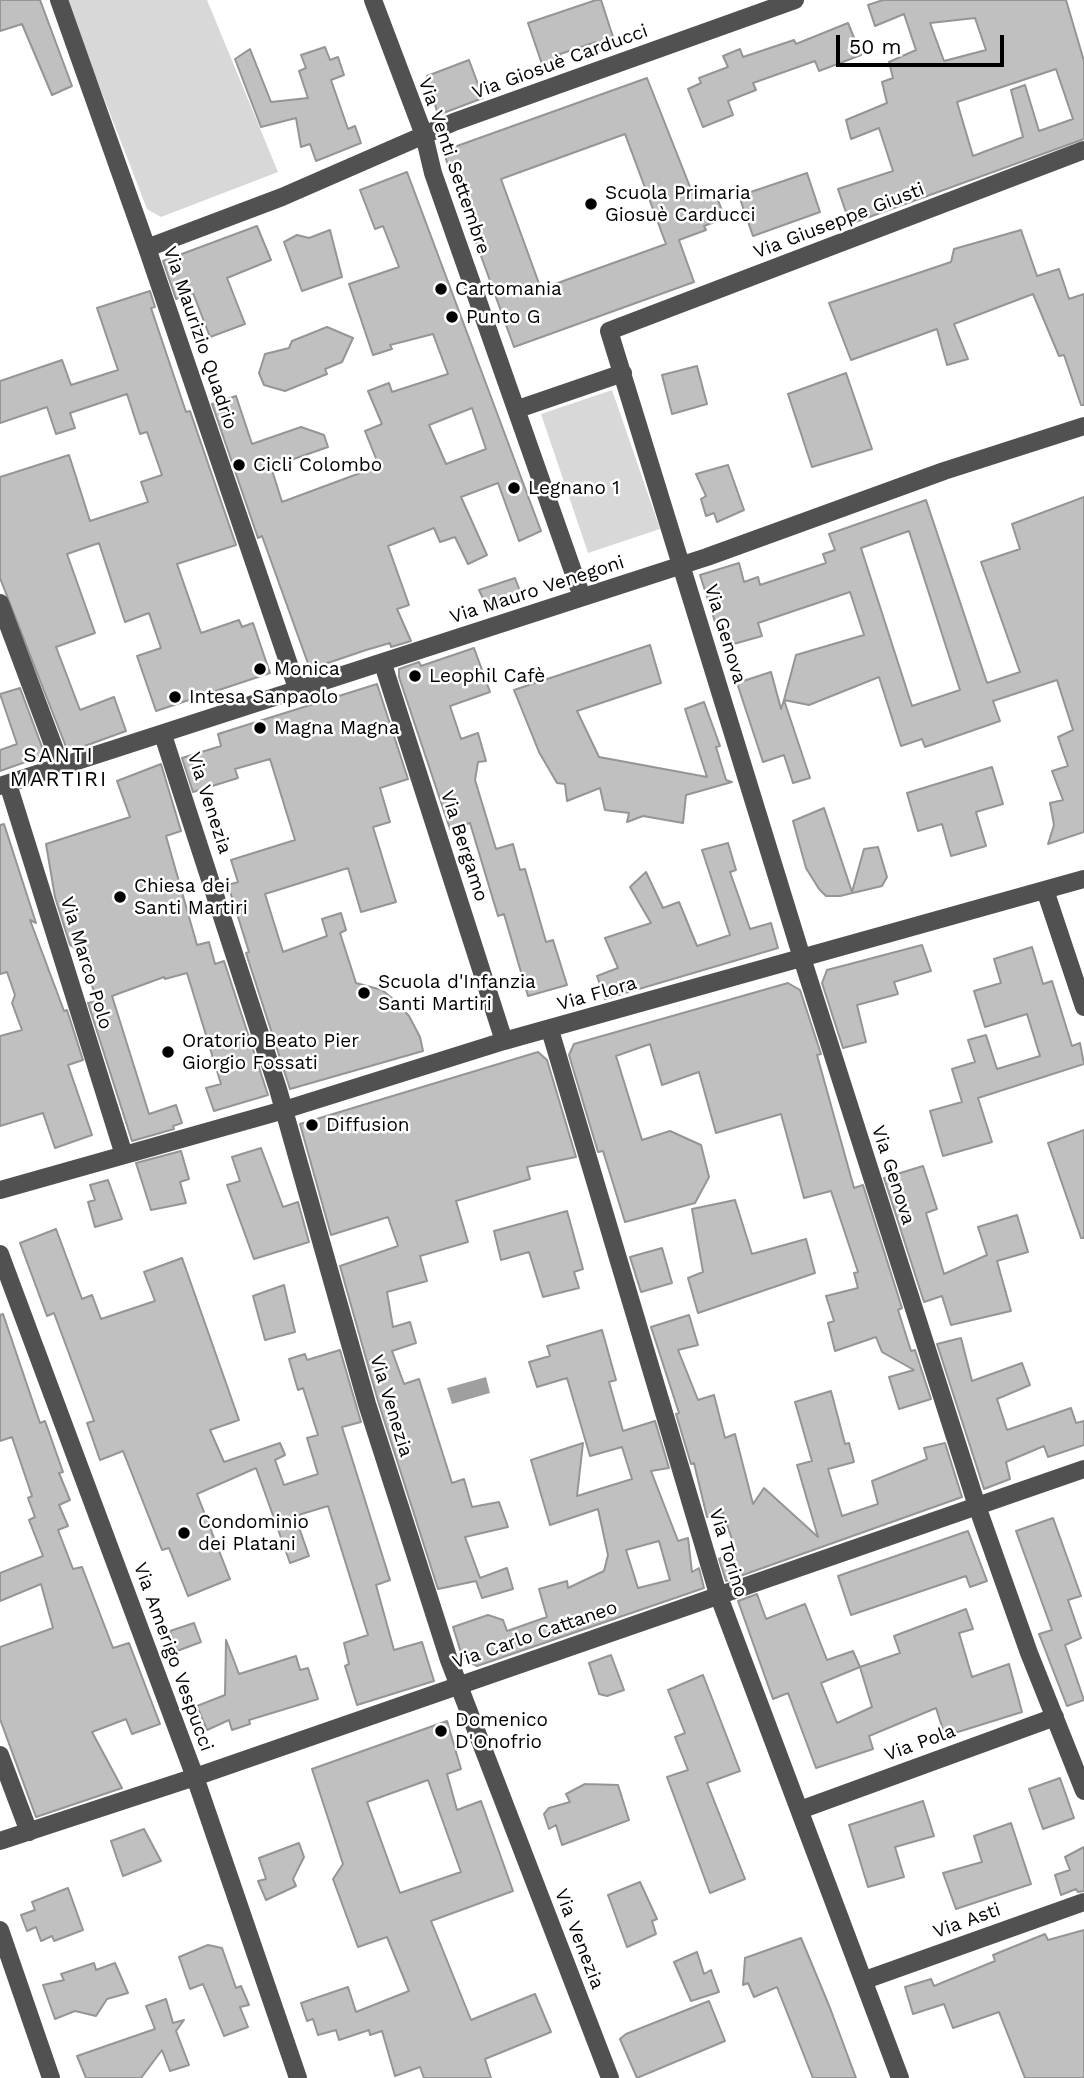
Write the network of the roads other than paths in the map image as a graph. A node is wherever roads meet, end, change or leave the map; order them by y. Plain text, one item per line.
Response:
1 (59, 0) edge
2 (373, 0) edge
3 (795, 0) edge
4 (424, 135) junction
5 (1084, 150) edge
6 (147, 248) junction
7 (609, 331) joint
8 (623, 373) junction
9 (518, 409) junction
10 (1084, 426) edge
11 (683, 565) junction
12 (582, 597) junction
13 (0, 603) edge
14 (383, 664) junction
15 (298, 691) junction
16 (163, 735) junction
17 (61, 766) junction
18 (4, 785) edge
19 (1084, 878) edge
20 (1045, 890) junction
21 (802, 958) junction
22 (1084, 1007) edge
23 (550, 1030) junction
24 (504, 1041) junction
25 (284, 1110) junction
26 (124, 1155) junction
27 (0, 1190) edge
28 (0, 1254) edge
29 (1084, 1469) edge
30 (977, 1506) junction
31 (718, 1594) junction
32 (458, 1685) junction
33 (1055, 1717) junction
34 (0, 1755) edge
35 (195, 1777) junction
36 (1084, 1790) edge
37 (800, 1810) junction
38 (29, 1832) junction
39 (0, 1841) edge
40 (1084, 1902) edge
41 (0, 1930) edge
42 (865, 1980) junction
43 (51, 2078) edge
44 (298, 2078) edge
45 (610, 2078) edge
46 (900, 2078) edge

1 - 6 street, Via Maurizio Quadrio
2 - 4 street, Via Venti Settembre
3 - 4 street, Via Giosuè Carducci
4 - 6 street, Via Giosuè Carducci
4 - 9 street, Via Venti Settembre
5 - 7 street, Via Giuseppe Giusti
6 - 15 street, Via Maurizio Quadrio
7 - 8 street, Via Genova
8 - 9 street
8 - 11 street, Via Genova
9 - 12 street, Via Venti Settembre
10 - 11 street, Via Mauro Venegoni
11 - 12 street, Via Mauro Venegoni
11 - 21 street, Via Genova
12 - 14 street, Via Mauro Venegoni
13 - 17 street
14 - 15 street, Via Mauro Venegoni
14 - 24 street, Via Bergamo
15 - 16 street, Via Mauro Venegoni
16 - 17 street, Via Mauro Venegoni
16 - 25 street, Via Venezia
17 - 18 street, Via Mauro Venegoni
18 - 26 street, Via Marco Polo
19 - 20 street, Via Flora
20 - 21 street, Via Flora
20 - 22 street
21 - 23 street, Via Flora
21 - 30 street, Via Genova
23 - 24 street, Via Flora
23 - 31 street, Via Torino
24 - 25 street, Via Flora
25 - 26 street, Via Flora
25 - 32 street, Via Venezia
26 - 27 street, Via Flora
28 - 35 street, Via Amerigo Vespucci
29 - 30 street, Via Carlo Cattaneo
30 - 31 street, Via Carlo Cattaneo
30 - 33 street, Via Genova
31 - 32 street, Via Carlo Cattaneo
31 - 37 street, Via Torino
32 - 35 street, Via Carlo Cattaneo
32 - 45 street, Via Venezia
33 - 36 street, Via Genova
33 - 37 street, Via Pola
34 - 38 street
35 - 38 street, Via Carlo Cattaneo
35 - 44 street, Via Amerigo Vespucci
37 - 42 street, Via Torino
38 - 39 street, Via Carlo Cattaneo
40 - 42 street, Via Asti
41 - 43 street
42 - 46 street, Via Torino

